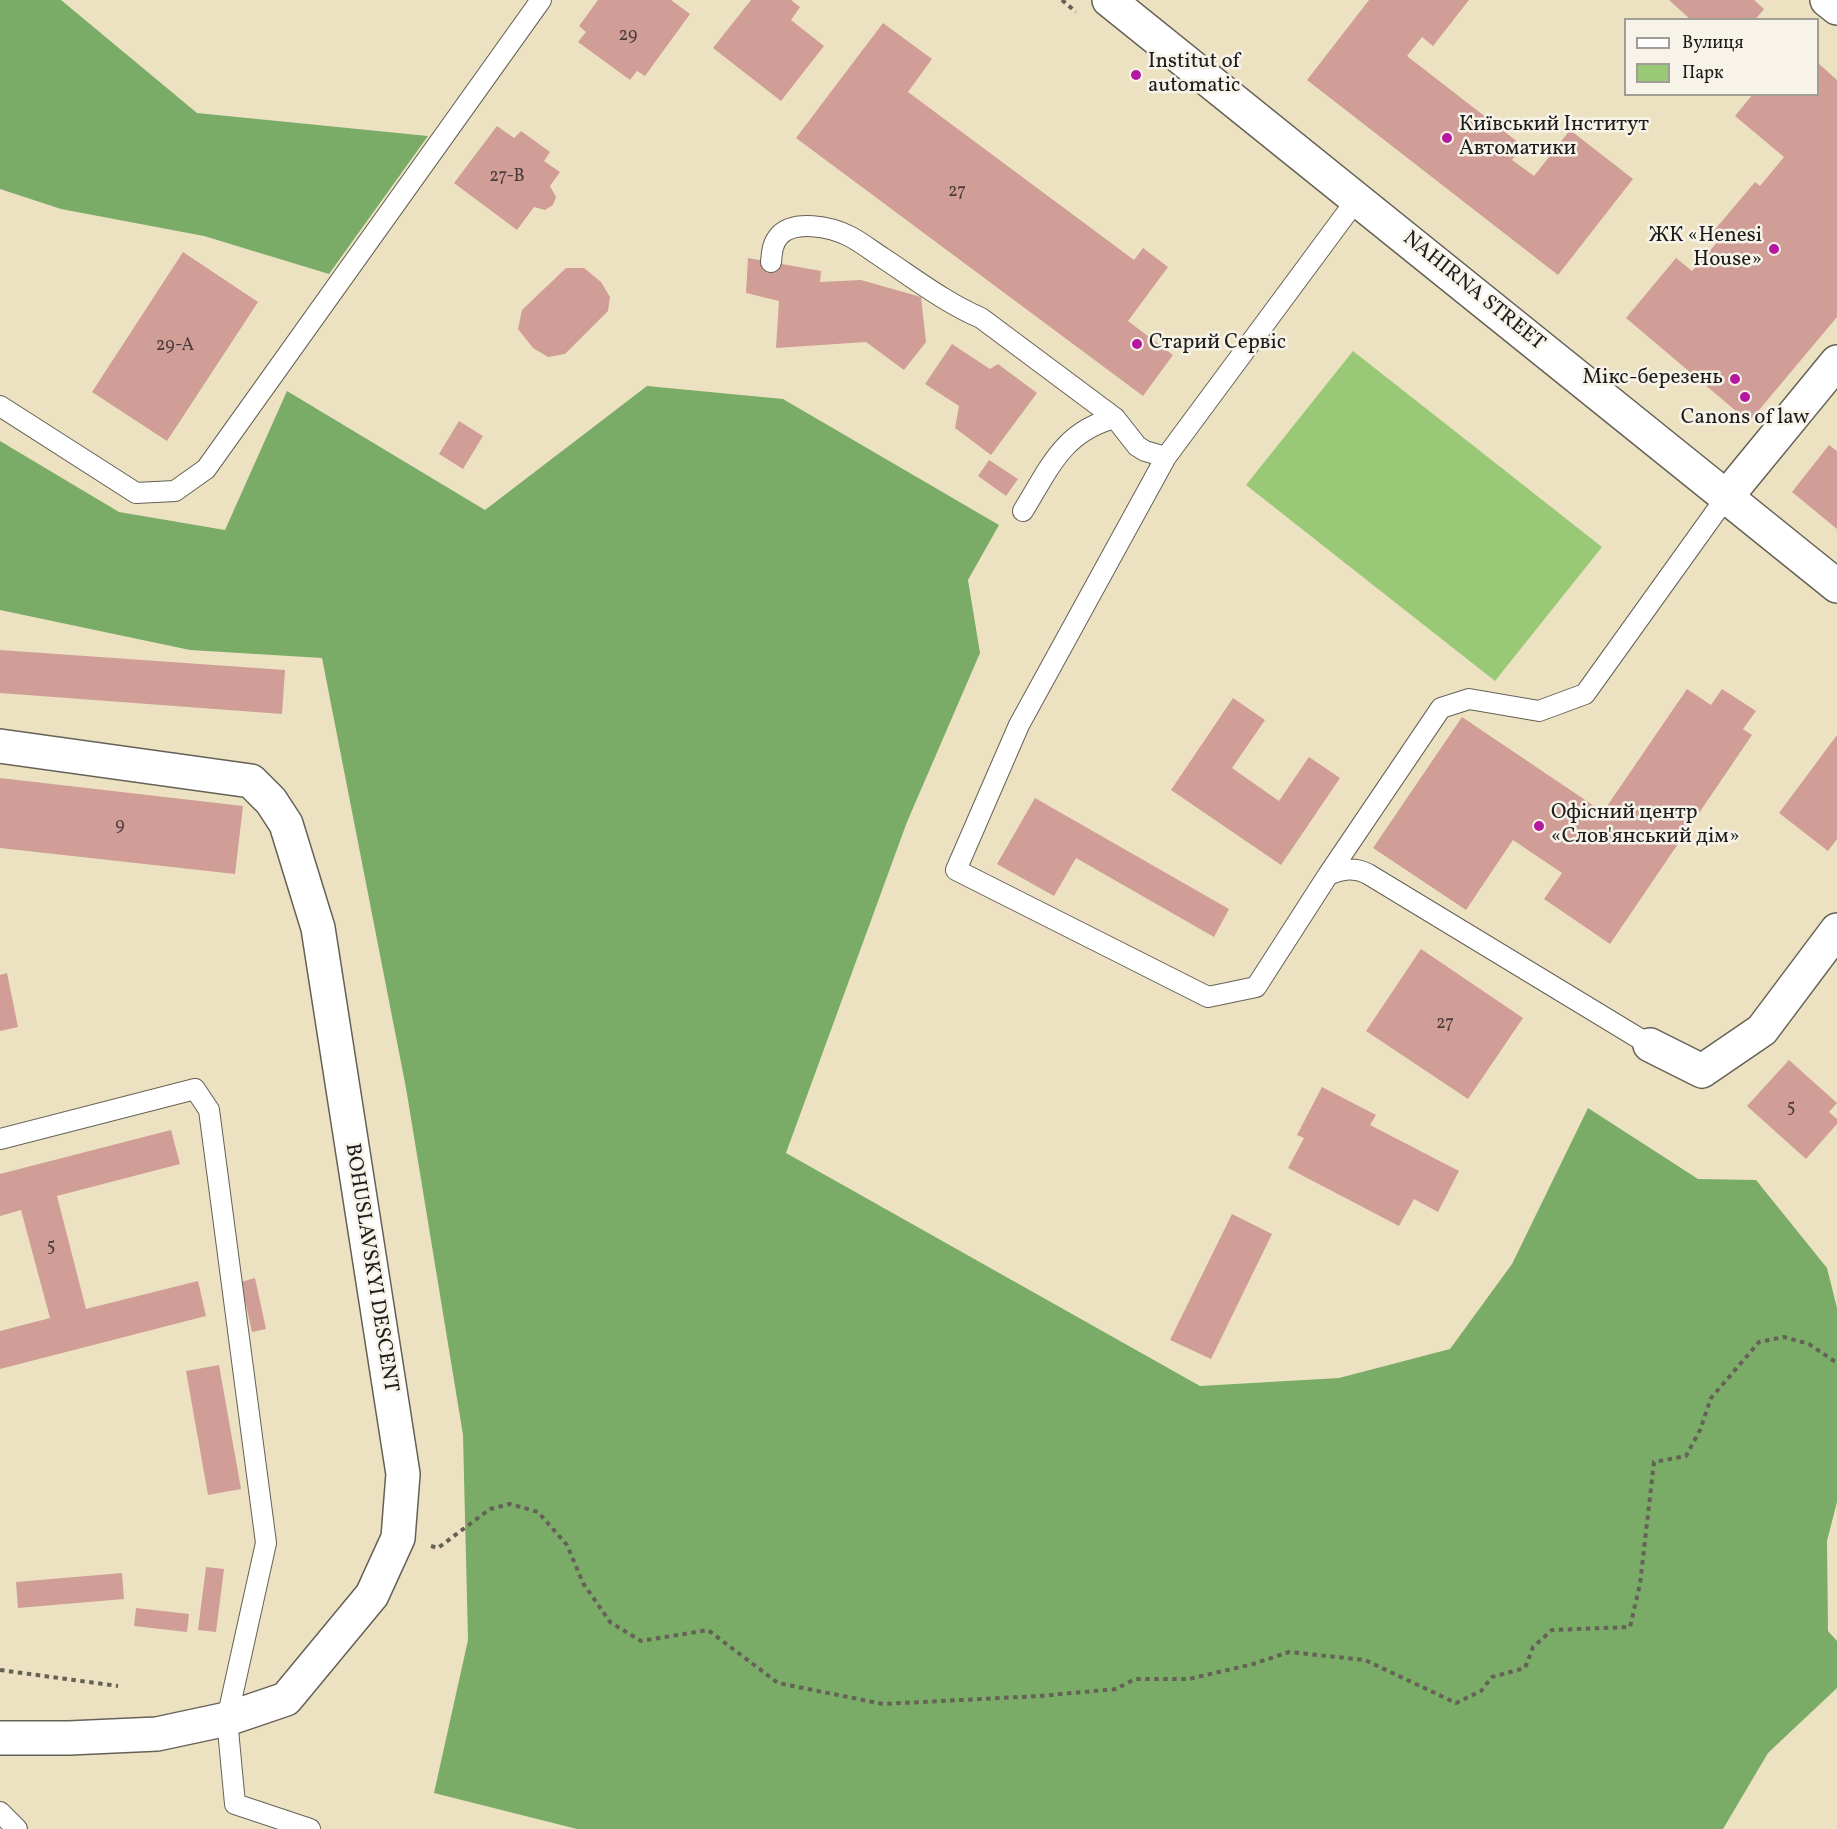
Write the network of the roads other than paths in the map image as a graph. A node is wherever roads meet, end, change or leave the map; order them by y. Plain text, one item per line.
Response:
1 (541, 0) edge
2 (1109, 0) edge
3 (1827, 0) edge
4 (1837, 8) edge
5 (1357, 199) junction
6 (771, 262) dead end
7 (1837, 362) edge
8 (0, 406) edge
9 (1115, 418) junction
10 (1166, 457) junction
11 (1727, 496) junction
12 (1023, 511) dead end
13 (1837, 586) edge
14 (0, 746) edge
15 (1328, 875) junction
16 (1837, 930) edge
17 (1650, 1045) joint
18 (0, 1139) edge
19 (227, 1719) junction
20 (0, 1738) edge
21 (0, 1812) edge
22 (17, 1829) edge
23 (310, 1829) edge

1 - 8 lane
2 - 5 street, NAHIRNA STREET
3 - 4 street
5 - 10 lane
5 - 11 street, NAHIRNA STREET
6 - 9 lane
7 - 11 street
9 - 10 lane
9 - 12 lane
10 - 15 lane
11 - 13 street, NAHIRNA STREET
11 - 15 lane
14 - 19 street, BOHUSLAVSKYI DESCENT
15 - 17 lane
16 - 17 street
18 - 19 lane
19 - 20 street, BOHUSLAVSKYI DESCENT
19 - 23 lane
21 - 22 lane

